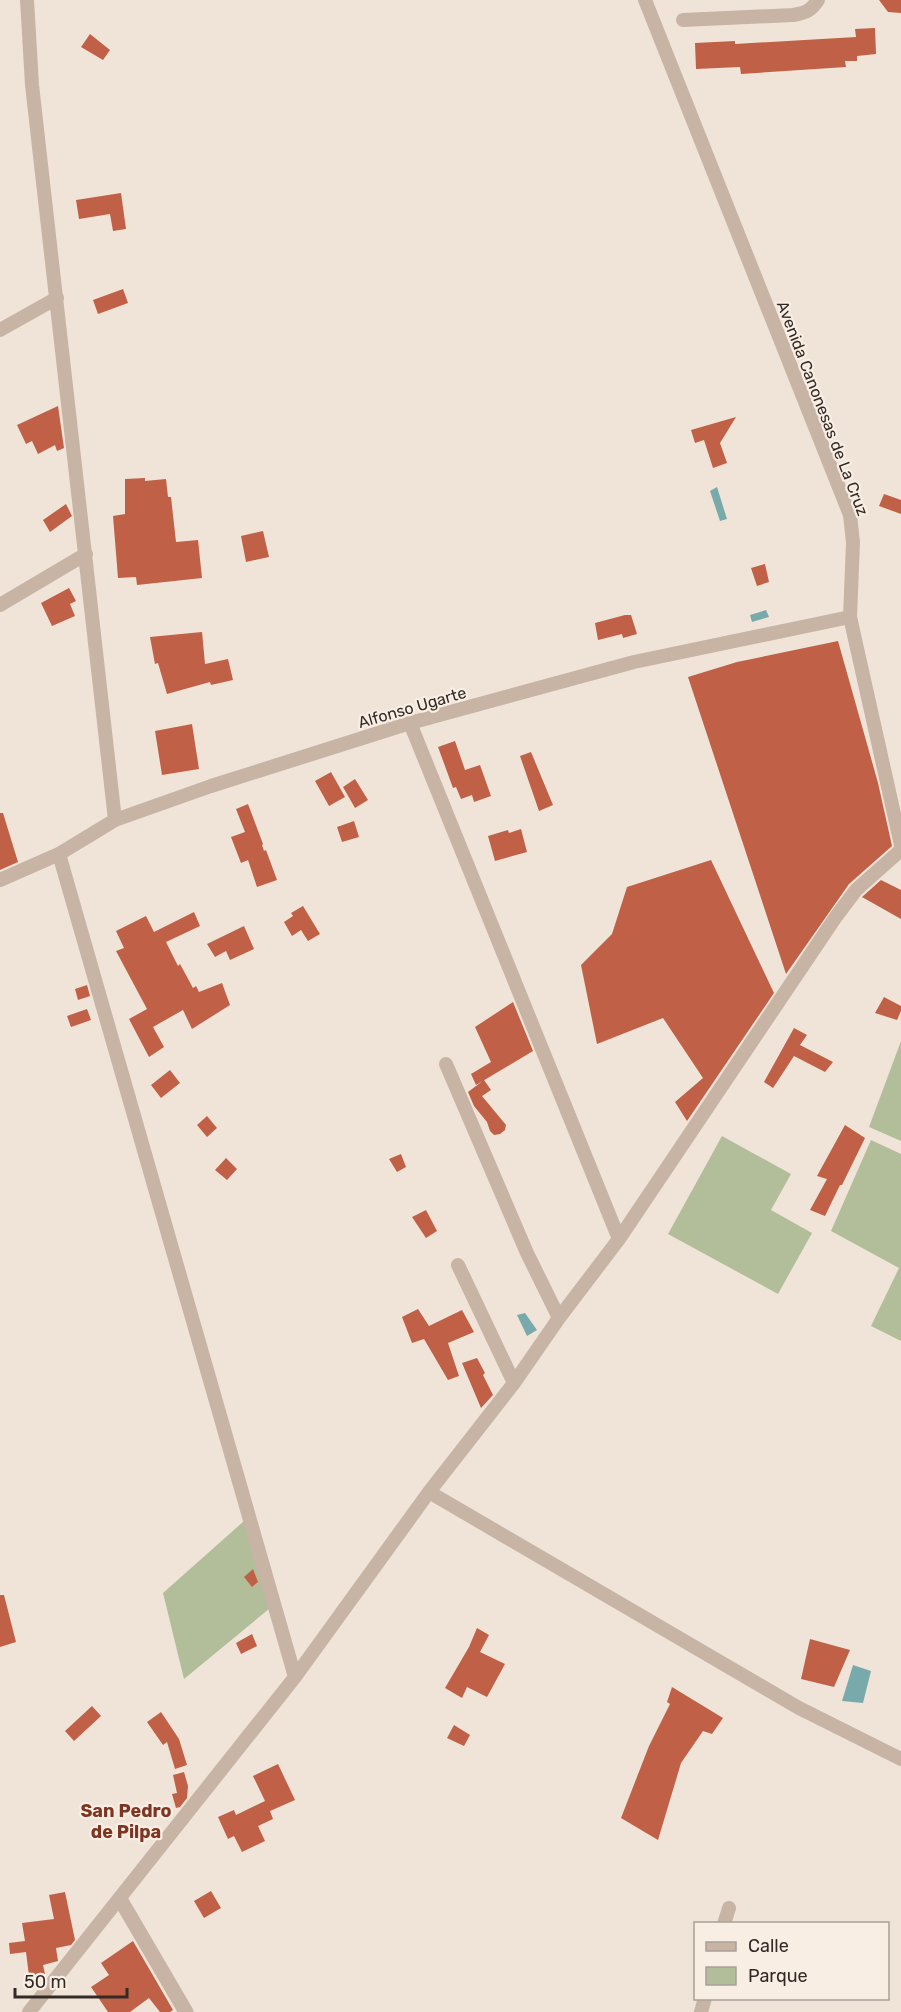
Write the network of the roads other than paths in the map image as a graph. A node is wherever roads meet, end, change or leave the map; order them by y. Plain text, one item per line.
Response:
1 (27, 0) edge
2 (645, 0) edge
3 (818, 0) edge
4 (683, 20) dead end
5 (57, 298) junction
6 (0, 330) edge
7 (86, 554) junction
8 (0, 605) edge
9 (850, 616) junction
10 (410, 723) junction
11 (115, 820) junction
12 (901, 848) edge
13 (59, 854) junction
14 (0, 880) edge
15 (446, 1064) dead end
16 (619, 1239) junction
17 (458, 1265) dead end
18 (559, 1318) junction
19 (514, 1383) junction
20 (429, 1492) junction
21 (295, 1677) junction
22 (901, 1759) edge
23 (120, 1899) junction
24 (729, 1908) dead end
25 (724, 1922) edge
26 (29, 2012) edge
27 (186, 2012) edge

1 - 5 street
2 - 9 street, Avenida Canonesas de La Cruz
3 - 4 street
5 - 6 street
5 - 7 street
7 - 8 street
7 - 11 street
9 - 10 street, Alfonso Ugarte
9 - 12 street, Avenida Canonesas de La Cruz
10 - 11 street, Alfonso Ugarte
10 - 16 street
11 - 13 street, Alfonso Ugarte
12 - 16 street
13 - 14 street, Alfonso Ugarte
13 - 21 street
15 - 18 street
16 - 18 street
17 - 19 street
18 - 19 street
19 - 20 street
20 - 21 street
20 - 22 street
21 - 23 street
23 - 26 street
23 - 27 street
24 - 25 street

